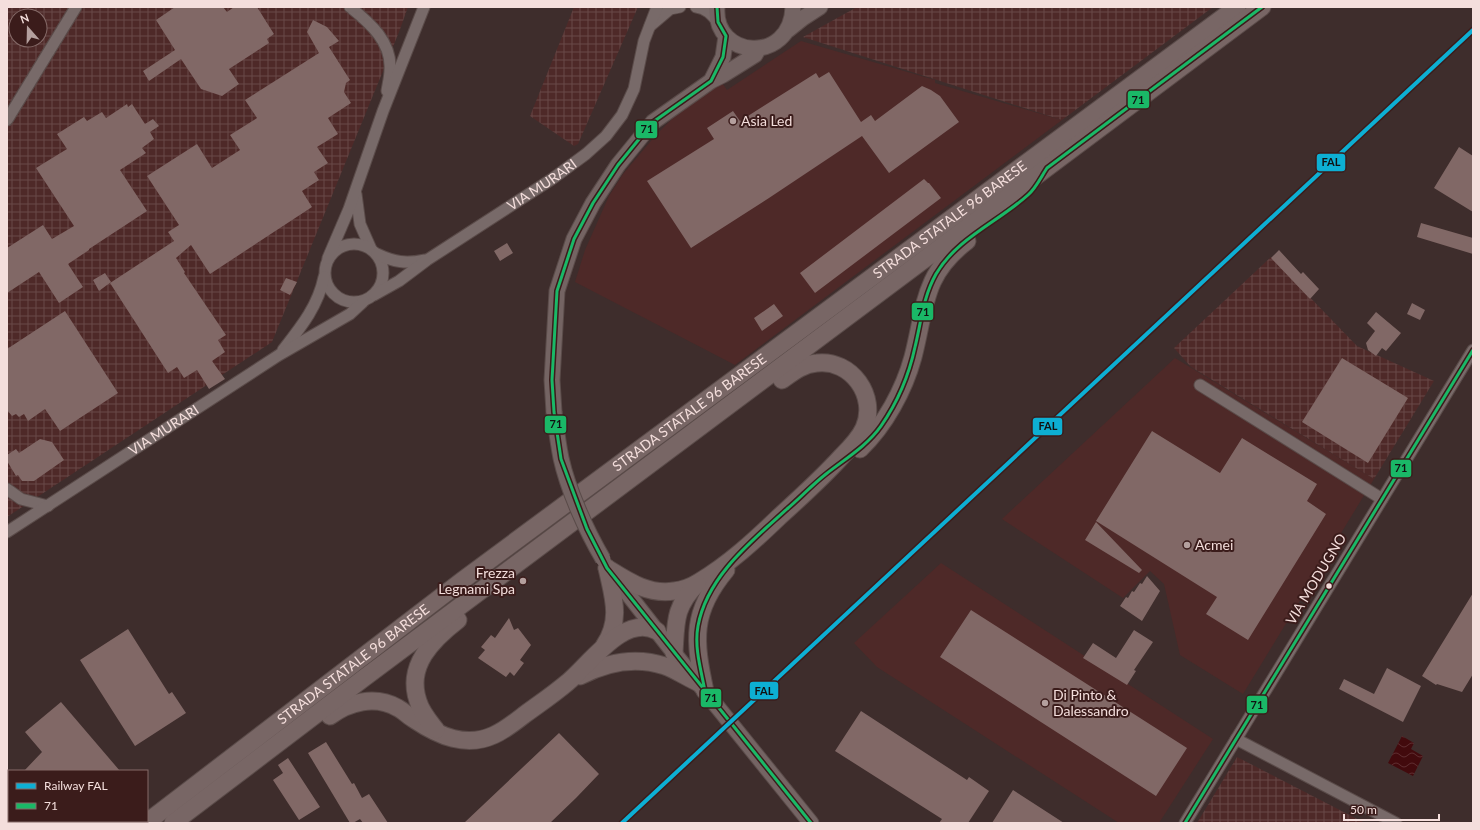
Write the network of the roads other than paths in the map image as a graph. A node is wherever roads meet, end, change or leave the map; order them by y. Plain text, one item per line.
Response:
1 (76, 7) edge
2 (350, 7) edge
3 (424, 7) edge
4 (657, 7) edge
5 (680, 7) edge
6 (696, 7) edge
7 (793, 7) edge
8 (820, 7) edge
9 (1237, 7) edge
10 (1262, 7) edge
11 (717, 14) edge
12 (650, 26) junction
13 (788, 30) junction
14 (726, 36) junction
15 (759, 48) junction
16 (710, 81) junction
17 (384, 111) junction
18 (7, 120) edge
19 (1047, 168) junction
20 (356, 189) junction
21 (374, 252) junction
22 (328, 258) junction
23 (427, 260) junction
24 (324, 274) junction
25 (374, 295) junction
26 (363, 302) junction
27 (1473, 350) edge
28 (279, 355) junction
29 (1200, 385) dead end
30 (674, 448) junction
31 (826, 474) junction
32 (7, 489) edge
33 (1382, 499) junction
34 (48, 506) junction
35 (565, 528) junction
36 (7, 532) edge
37 (741, 552) junction
38 (605, 563) junction
39 (699, 583) junction
40 (657, 631) junction
41 (603, 648) junction
42 (674, 653) junction
43 (569, 682) junction
44 (704, 689) junction
45 (437, 732) junction
46 (1236, 739) junction
47 (208, 797) junction
48 (148, 821) edge
49 (173, 823) edge
50 (811, 823) edge
51 (1185, 823) edge
52 (1396, 823) edge

1 - 18 street
2 - 17 street
3 - 17 street
4 - 12 street, VIA MURARI
5 - 12 street, VIA MURARI
6 - 11 street
7 - 13 street
8 - 13 street
9 - 48 main road, STRADA STATALE 96 BARESE
10 - 19 main road, STRADA STATALE 96 BARESE
11 - 14 street
12 - 23 street, VIA MURARI
13 - 15 street
14 - 15 street
14 - 16 street
15 - 16 street
16 - 38 street, bridge
17 - 20 street
19 - 30 main road, STRADA STATALE 96 BARESE
19 - 31 main road
20 - 21 street, VIA MURARI
20 - 22 street, VIA MURARI
21 - 22 street
21 - 23 street
21 - 25 street, VIA MURARI
22 - 24 street, VIA MURARI
23 - 25 street, VIA MURARI
24 - 26 street
24 - 28 street, VIA MURARI
25 - 26 street, VIA MURARI
26 - 28 street, VIA MURARI
27 - 33 street, VIA MODUGNO
28 - 34 street, VIA MURARI
29 - 33 street
30 - 31 main road
30 - 35 main road, STRADA STATALE 96 BARESE
31 - 37 main road
32 - 34 street
33 - 46 street, VIA MODUGNO
34 - 36 street, VIA MURARI
35 - 45 main road
35 - 47 main road, STRADA STATALE 96 BARESE
37 - 39 main road
37 - 44 main road
38 - 39 main road
38 - 40 street
38 - 41 main road
39 - 42 main road
40 - 41 main road
40 - 42 street
41 - 43 main road
42 - 44 street
43 - 44 main road
43 - 45 main road
44 - 50 street
45 - 47 main road
46 - 51 street, VIA MODUGNO
46 - 52 street
47 - 49 main road, STRADA STATALE 96 BARESE

